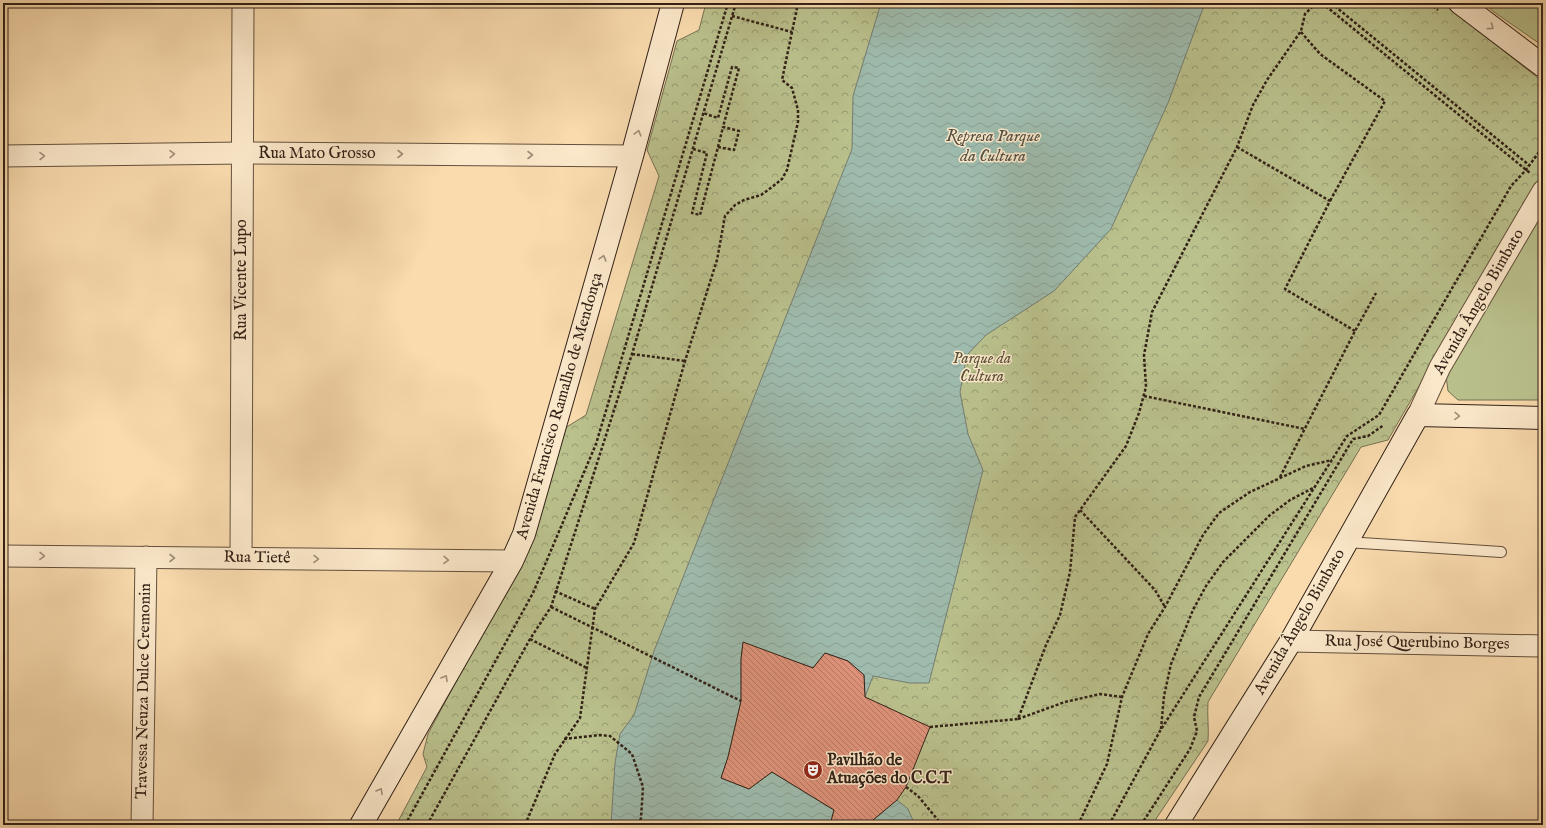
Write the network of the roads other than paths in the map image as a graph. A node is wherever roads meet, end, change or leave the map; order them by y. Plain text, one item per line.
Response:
1 (243, 3) edge
2 (673, 3) edge
3 (1460, 3) edge
4 (1543, 66) edge
5 (243, 153) junction
6 (3, 156) edge
7 (632, 156) junction
8 (1537, 183) edge
9 (1418, 415) junction
10 (1543, 418) edge
11 (1346, 542) junction
12 (1501, 552) dead end
13 (3, 556) edge
14 (146, 558) junction
15 (241, 558) junction
16 (512, 561) junction
17 (1291, 641) junction
18 (1543, 646) edge
19 (142, 825) edge
20 (361, 825) edge
21 (1176, 825) edge

1 - 5 street, Rua Vicente Lupo
7 -> 2 street, Avenida Francisco Ramalho de Mendonça
3 -> 4 street
6 -> 5 street, Rua Mato Grosso
5 -> 7 street, Rua Mato Grosso
5 - 15 street, Rua Vicente Lupo
16 -> 7 street, Avenida Francisco Ramalho de Mendonça
8 - 9 street, Avenida Ângelo Bimbato
9 -> 10 street
9 - 11 street, Avenida Ângelo Bimbato
11 - 12 lane
11 - 17 street, Avenida Ângelo Bimbato
13 -> 14 street, Rua Tietê
14 -> 15 street, Rua Tietê
14 - 19 street, Travessa Neuza Dulce Cremonin
15 -> 16 street, Rua Tietê
20 -> 16 street, Avenida Francisco Ramalho de Mendonça
17 - 18 street, Rua José Querubino Borges
17 - 21 street, Avenida Ângelo Bimbato

